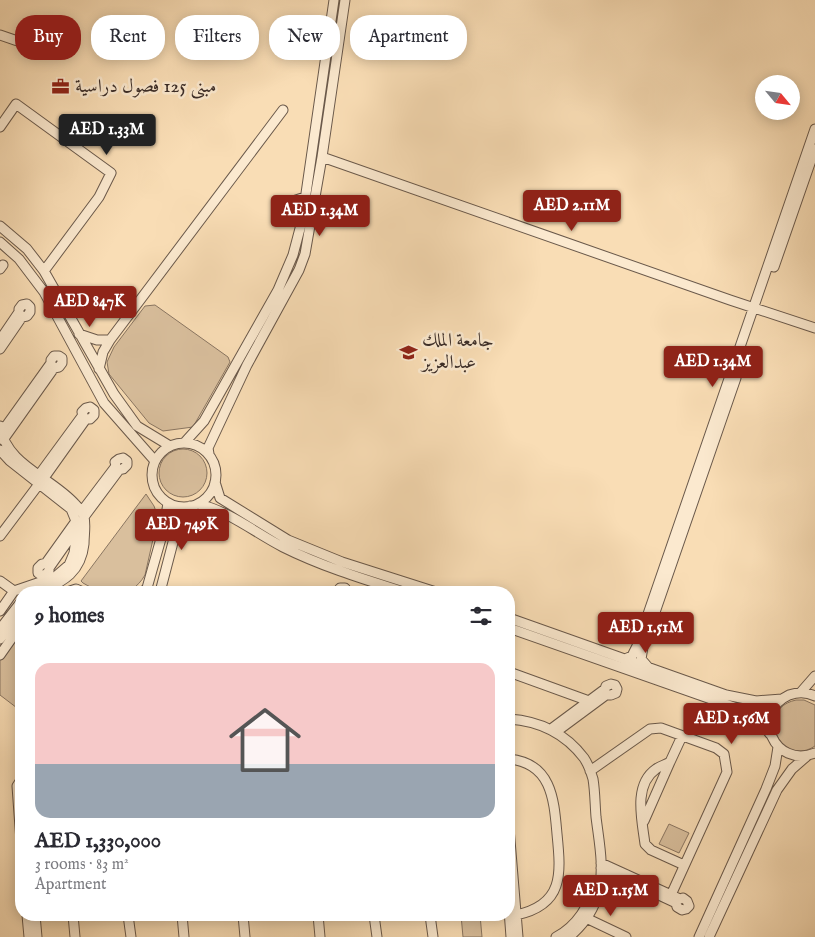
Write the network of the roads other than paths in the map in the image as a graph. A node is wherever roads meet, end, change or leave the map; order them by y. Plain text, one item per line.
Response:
1 (334, 0) edge
2 (345, 0) edge
3 (0, 35) edge
4 (15, 40) edge
5 (283, 110) dead end
6 (0, 127) edge
7 (815, 129) edge
8 (815, 149) edge
9 (322, 157) junction
10 (305, 198) junction
11 (302, 221) junction
12 (0, 226) edge
13 (0, 242) edge
14 (44, 272) junction
15 (757, 308) junction
16 (815, 328) edge
17 (79, 334) junction
18 (0, 340) edge
19 (110, 340) junction
20 (0, 349) edge
21 (99, 369) junction
22 (1, 433) edge
23 (185, 442) junction
24 (170, 446) junction
25 (0, 450) edge
26 (209, 454) junction
27 (155, 461) junction
28 (39, 479) junction
29 (215, 482) junction
30 (168, 503) junction
31 (194, 505) junction
32 (80, 519) junction
33 (0, 527) edge
34 (0, 536) edge
35 (0, 581) edge
36 (29, 586) edge
37 (54, 586) edge
38 (148, 586) edge
39 (161, 586) edge
40 (386, 586) edge
41 (417, 586) edge
42 (14, 591) joint
43 (15, 610) edge
44 (0, 611) edge
45 (15, 620) edge
46 (515, 620) edge
47 (0, 629) edge
48 (515, 630) edge
49 (15, 634) edge
50 (0, 639) edge
51 (0, 655) edge
52 (625, 659) junction
53 (648, 667) junction
54 (515, 674) edge
55 (815, 676) edge
56 (515, 679) edge
57 (801, 692) junction
58 (815, 696) edge
59 (782, 699) junction
60 (586, 703) junction
61 (515, 720) edge
62 (515, 726) edge
63 (553, 730) junction
64 (770, 734) junction
65 (682, 736) junction
66 (778, 747) junction
67 (811, 755) edge
68 (515, 760) edge
69 (670, 762) junction
70 (590, 770) junction
71 (642, 823) junction
72 (601, 865) junction
73 (684, 865) junction
74 (671, 895) junction
75 (515, 913) edge
76 (585, 920) junction
77 (28, 921) edge
78 (35, 921) edge
79 (70, 921) edge
80 (74, 921) edge
81 (126, 921) edge
82 (127, 921) edge
83 (183, 921) edge
84 (188, 921) edge
85 (239, 921) edge
86 (244, 921) edge
87 (315, 921) edge
88 (319, 921) edge
89 (371, 921) edge
90 (375, 921) edge
91 (426, 921) edge
92 (431, 921) edge
93 (512, 921) edge
94 (514, 921) edge
95 (29, 937) edge
96 (36, 937) edge
97 (71, 937) edge
98 (75, 937) edge
99 (127, 937) edge
100 (131, 937) edge
101 (184, 937) edge
102 (189, 937) edge
103 (240, 937) edge
104 (245, 937) edge
105 (316, 937) edge
106 (320, 937) edge
107 (372, 937) edge
108 (377, 937) edge
109 (428, 937) edge
110 (433, 937) edge
111 (511, 937) edge
112 (518, 937) edge
113 (556, 937) edge
114 (569, 937) edge
115 (614, 937) edge
116 (626, 937) edge
117 (699, 937) edge
118 (709, 937) edge

1 - 10 street
2 - 9 street
3 - 4 street
5 - 19 street
6 - 14 street
7 - 15 street
8 - 15 street
9 - 15 street
9 - 26 street
10 - 11 street
10 - 11 street
11 - 23 street
12 - 14 street
13 - 27 street
14 - 17 street
15 - 16 street
15 - 52 street
15 - 53 street
17 - 19 street
17 - 21 street
18 - 20 street
19 - 21 street
21 - 24 street
22 - 22 street
22 - 28 street
23 - 24 street
23 - 26 street
24 - 27 street
25 - 28 street
26 - 29 street
27 - 30 street
28 - 28 street
28 - 32 street
28 - 33 street
28 - 34 street
29 - 31 street
29 - 41 street
30 - 31 street
30 - 38 street
31 - 39 street
31 - 40 street
32 - 32 street
32 - 32 street
32 - 36 street
32 - 37 street
35 - 42 street
42 - 44 street
43 - 47 street
45 - 50 street
46 - 52 street
48 - 64 street
49 - 51 street
52 - 53 street
53 - 59 street
54 - 60 street
55 - 57 street
56 - 60 street
57 - 58 street
57 - 59 street
59 - 64 street
60 - 63 street
60 - 63 street
61 - 63 street
62 - 113 street
63 - 70 street
64 - 66 street
65 - 69 street
65 - 70 street
65 - 73 street
66 - 67 street
66 - 117 street
67 - 118 street
68 - 75 street
69 - 71 street
69 - 71 street
70 - 72 street
71 - 73 street
72 - 74 street
72 - 74 street
72 - 76 street
73 - 74 street
76 - 114 street
76 - 115 street
76 - 116 street
77 - 95 street
78 - 96 street
79 - 97 street
80 - 98 street
81 - 99 street
82 - 100 street
83 - 101 street
84 - 102 street
85 - 103 street
86 - 104 street
87 - 105 street
88 - 106 street
89 - 107 street
90 - 108 street
91 - 109 street
92 - 110 street
93 - 111 street
94 - 112 street

